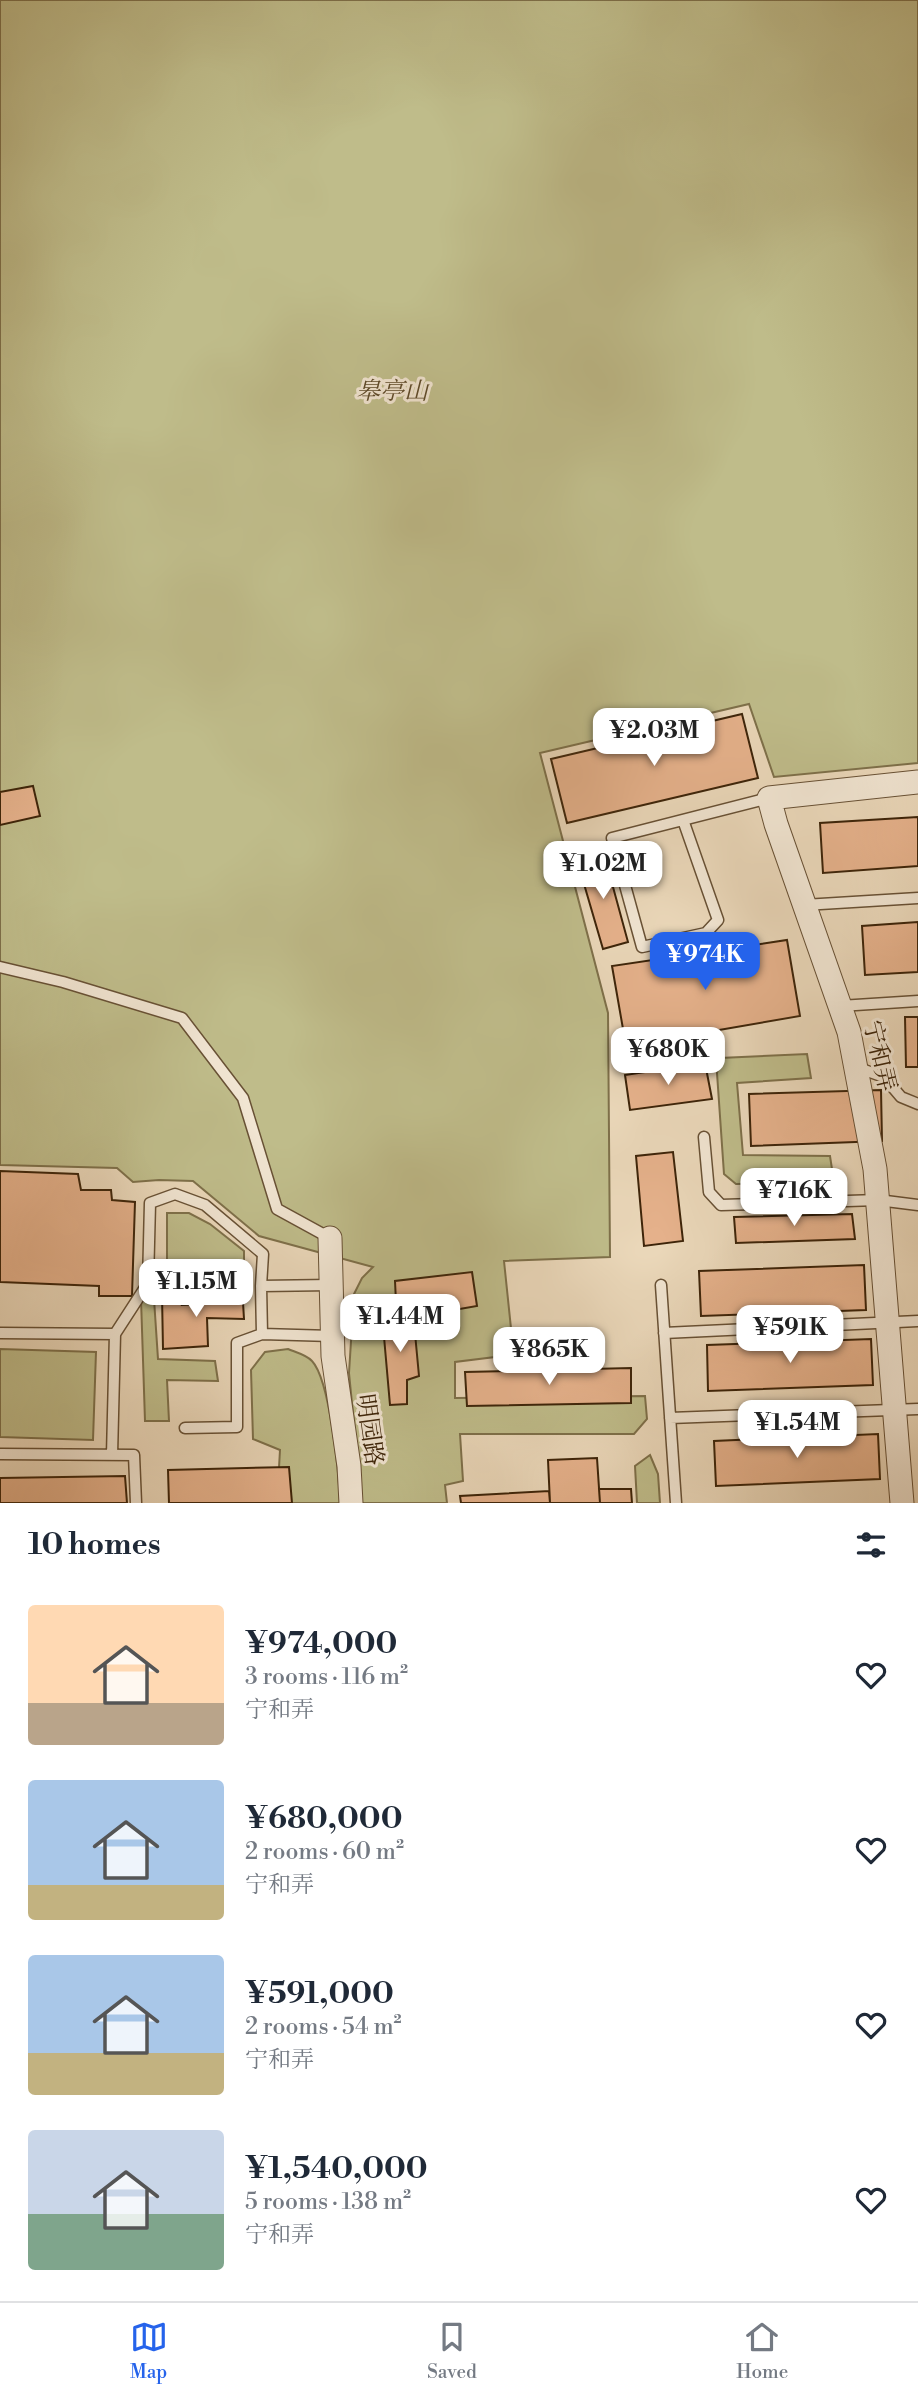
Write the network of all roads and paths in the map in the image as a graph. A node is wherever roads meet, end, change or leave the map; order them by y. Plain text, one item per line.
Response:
1 (918, 782) edge
2 (769, 798) junction
3 (683, 820) junction
4 (918, 898) edge
5 (804, 905) junction
6 (0, 967) edge
7 (918, 1001) edge
8 (840, 1006) junction
9 (856, 1068) junction
10 (918, 1104) edge
11 (704, 1137) dead end
12 (878, 1200) junction
13 (918, 1205) edge
14 (330, 1238) joint
15 (331, 1285) junction
16 (661, 1285) dead end
17 (261, 1286) junction
18 (918, 1321) edge
19 (888, 1323) junction
20 (0, 1333) edge
21 (664, 1333) junction
22 (115, 1334) junction
23 (262, 1334) junction
24 (332, 1336) junction
25 (907, 1409) edge
26 (670, 1418) junction
27 (185, 1428) dead end
28 (0, 1454) edge
29 (112, 1455) junction
30 (136, 1503) edge
31 (351, 1503) edge
32 (676, 1503) edge
33 (902, 1503) edge

1 - 2 street
2 - 3 lane
2 - 5 street, 宁和弄
3 - 3 lane
4 - 5 lane
5 - 8 street, 宁和弄
6 - 14 lane
7 - 8 lane
8 - 9 street, 宁和弄
9 - 10 lane
9 - 12 street, 宁和弄
11 - 12 lane
12 - 13 lane
12 - 19 street, 宁和弄
14 - 15 street, 明园路
15 - 17 lane
15 - 24 street, 明园路
16 - 21 lane
17 - 22 lane
17 - 23 lane
18 - 19 lane
19 - 21 lane
19 - 25 street, 宁和弄
20 - 22 lane
21 - 26 lane
22 - 29 lane
23 - 24 lane
23 - 27 lane
24 - 31 street, 明园路
25 - 26 lane
25 - 33 street, 宁和弄
26 - 32 lane
28 - 29 lane
29 - 30 lane

